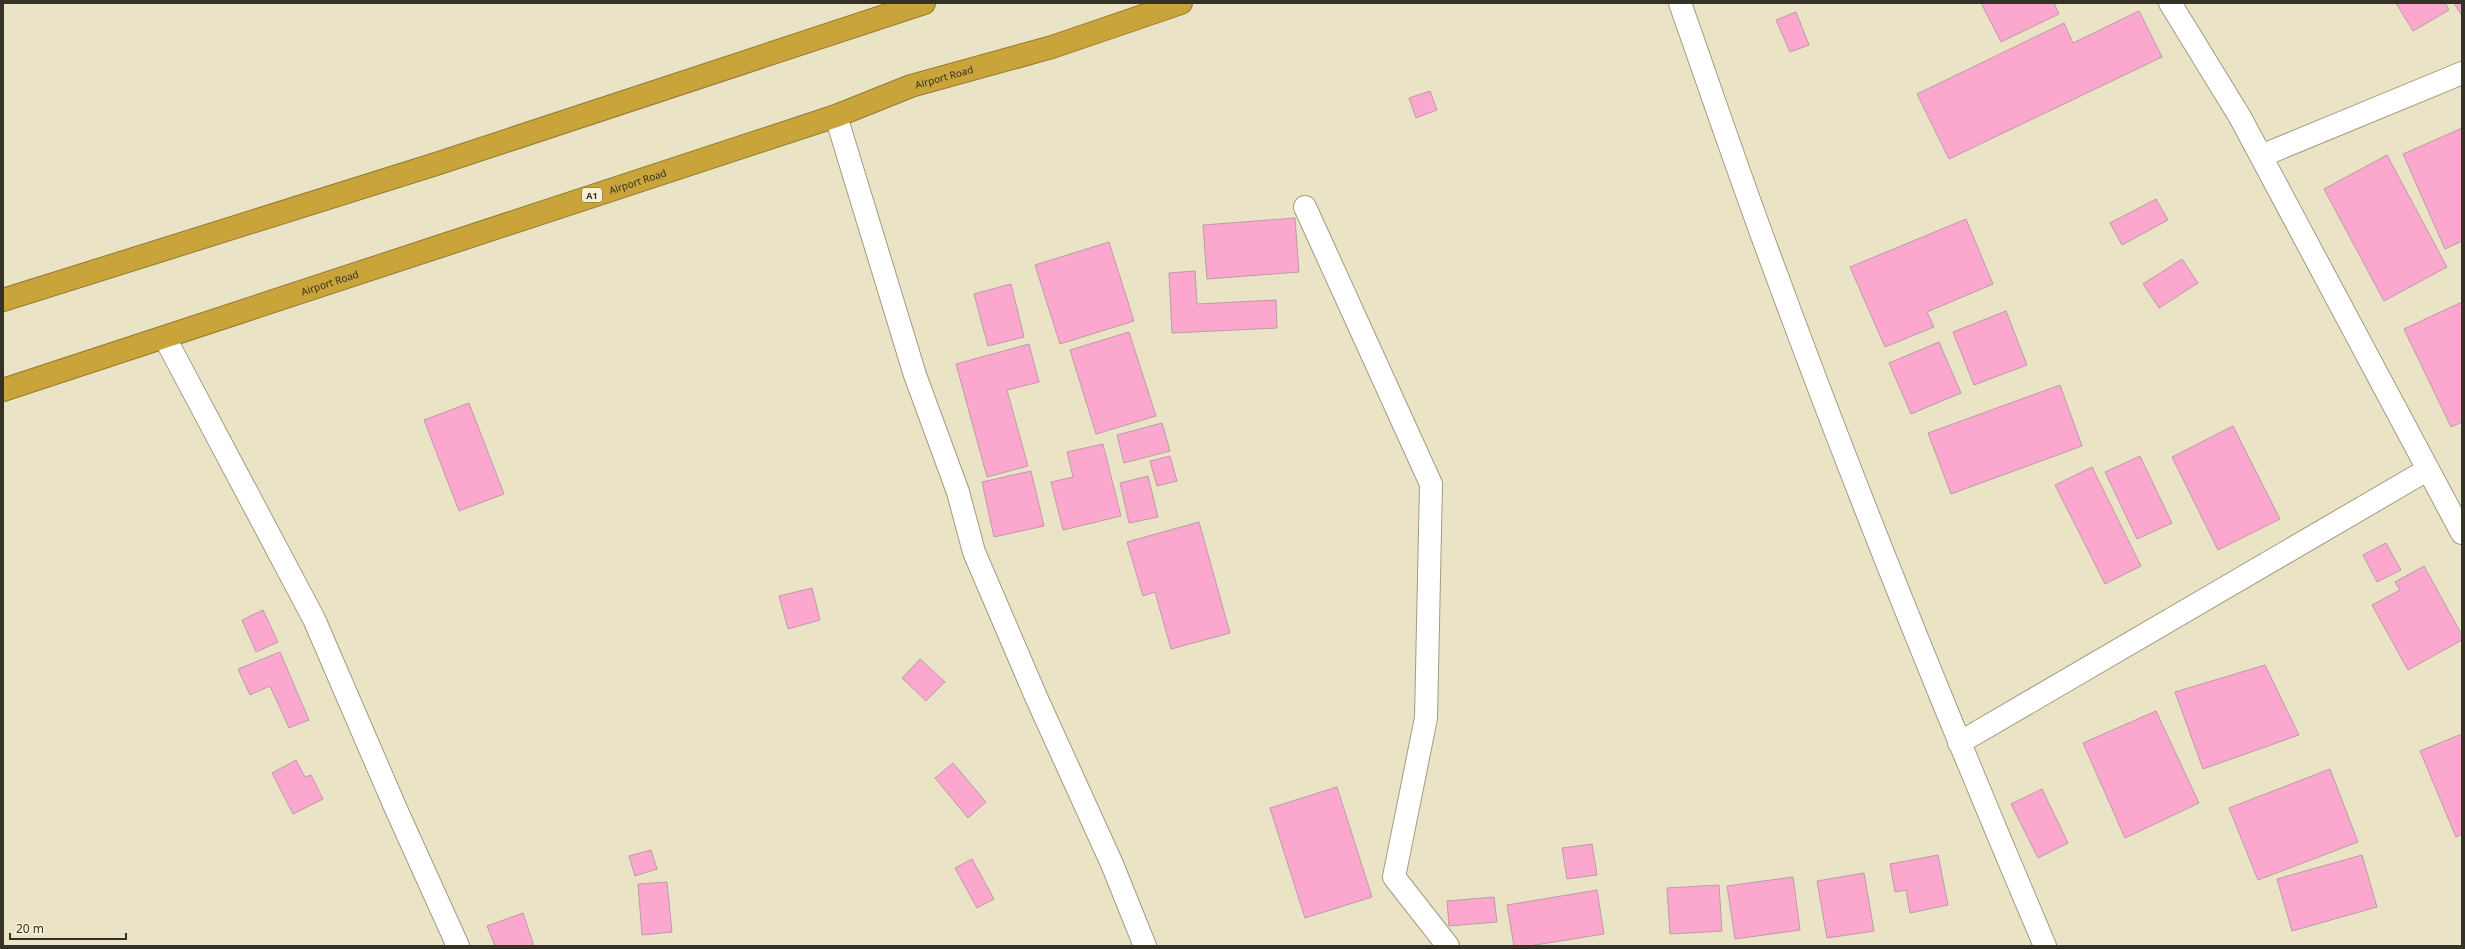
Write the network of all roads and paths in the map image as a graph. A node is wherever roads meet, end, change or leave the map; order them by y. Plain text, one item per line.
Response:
1 (924, 3) edge
2 (1182, 3) edge
3 (1680, 3) edge
4 (2170, 3) edge
5 (2462, 73) edge
6 (836, 116) junction
7 (2261, 156) junction
8 (1305, 207) dead end
9 (3, 300) edge
10 (165, 338) junction
11 (3, 390) edge
12 (2427, 470) junction
13 (2456, 509) edge
14 (2462, 533) edge
15 (1958, 743) junction
16 (458, 946) edge
17 (1145, 946) edge
18 (1448, 946) edge
19 (2045, 946) edge

1 - 9 highway
2 - 6 highway, Airport Road / A1
3 - 15 street
4 - 7 street
5 - 7 street
6 - 10 highway, Airport Road / A1
6 - 17 street
7 - 12 street
8 - 18 street
10 - 11 highway, Airport Road / A1
10 - 16 street
12 - 13 street
12 - 15 street
13 - 14 street
15 - 19 street

